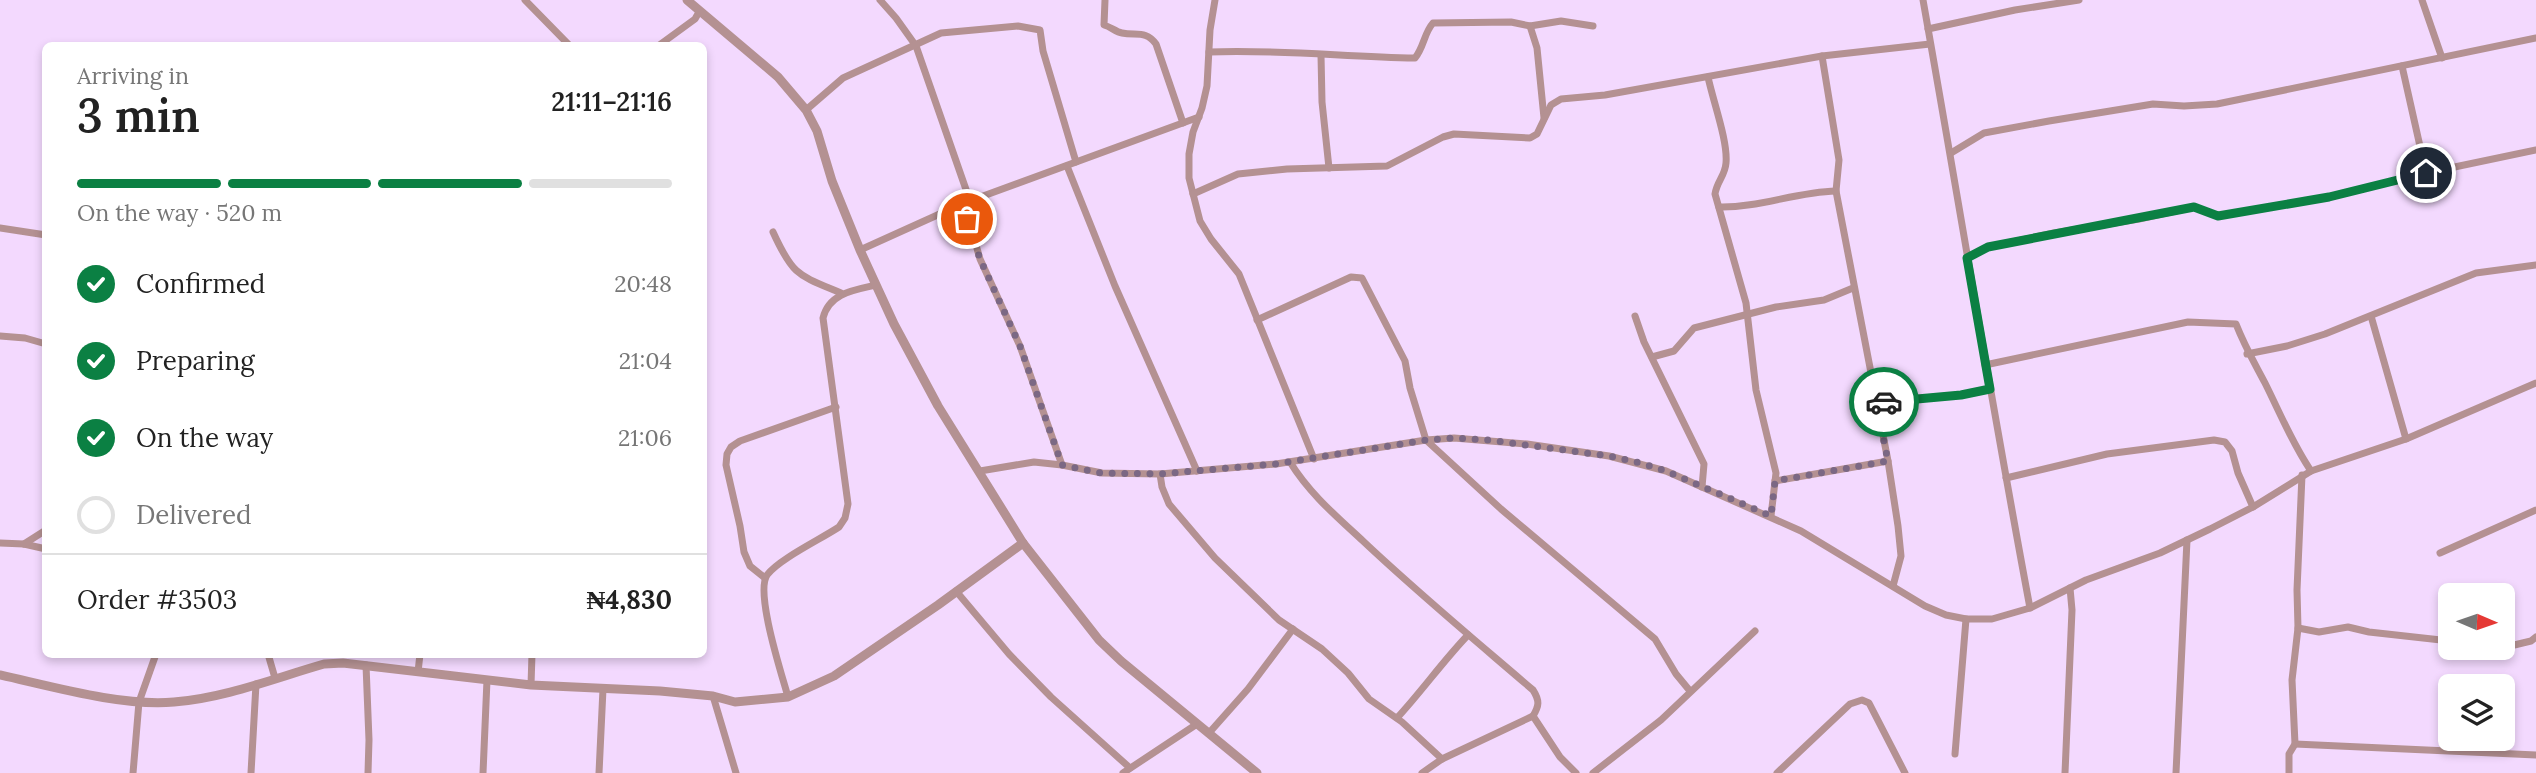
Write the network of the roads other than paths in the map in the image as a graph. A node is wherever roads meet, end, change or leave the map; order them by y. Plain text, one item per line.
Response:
1 (525, 0) edge
2 (687, 0) edge
3 (880, 0) edge
4 (1105, 0) edge
5 (1215, 0) edge
6 (1923, 0) edge
7 (2079, 0) edge
8 (2422, 0) edge
9 (699, 12) junction
10 (1530, 26) junction
11 (1593, 26) dead end
12 (1928, 29) junction
13 (2536, 38) edge
14 (566, 42) edge
15 (663, 42) edge
16 (1930, 44) junction
17 (916, 46) junction
18 (1209, 52) junction
19 (1321, 55) junction
20 (1822, 56) junction
21 (2442, 58) junction
22 (2402, 66) junction
23 (1708, 78) junction
24 (806, 110) junction
25 (1199, 117) junction
26 (1544, 119) junction
27 (1183, 122) junction
28 (2536, 150) edge
29 (1951, 153) junction
30 (1076, 162) junction
31 (1067, 166) junction
32 (1329, 168) junction
33 (2426, 173) junction
34 (1836, 191) junction
35 (1193, 194) junction
36 (967, 202) junction
37 (1719, 207) junction
38 (0, 228) edge
39 (774, 232) dead end
40 (42, 234) edge
41 (860, 250) junction
42 (1967, 258) junction
43 (2536, 265) edge
44 (876, 285) junction
45 (1853, 288) junction
46 (841, 293) junction
47 (1748, 315) junction
48 (1635, 316) dead end
49 (2371, 316) junction
50 (1257, 320) junction
51 (0, 336) edge
52 (42, 343) edge
53 (2247, 354) junction
54 (1652, 357) junction
55 (1985, 365) junction
56 (2536, 383) edge
57 (1990, 389) junction
58 (1876, 403) junction
59 (836, 407) junction
60 (2406, 439) junction
61 (1426, 440) junction
62 (1314, 458) junction
63 (1888, 461) junction
64 (1290, 462) junction
65 (1062, 465) junction
66 (980, 471) junction
67 (1197, 471) junction
68 (2311, 471) junction
69 (1160, 474) junction
70 (2302, 475) junction
71 (2006, 478) junction
72 (1775, 481) junction
73 (1702, 487) junction
74 (2253, 506) junction
75 (2536, 510) edge
76 (1771, 516) junction
77 (42, 533) edge
78 (2187, 540) junction
79 (0, 543) edge
80 (1023, 543) junction
81 (24, 544) junction
82 (42, 548) edge
83 (2440, 554) dead end
84 (765, 578) junction
85 (1893, 586) junction
86 (2070, 588) junction
87 (956, 592) junction
88 (2030, 608) junction
89 (1966, 619) junction
90 (2298, 628) junction
91 (1293, 629) junction
92 (1755, 631) dead end
93 (1468, 635) junction
94 (2536, 637) edge
95 (2438, 640) edge
96 (2515, 645) edge
97 (155, 658) edge
98 (269, 658) edge
99 (420, 658) edge
100 (532, 658) edge
101 (366, 665) junction
102 (418, 672) junction
103 (0, 675) edge
104 (275, 678) junction
105 (487, 680) junction
106 (256, 684) junction
107 (531, 685) junction
108 (603, 689) junction
109 (1690, 691) junction
110 (713, 696) junction
111 (788, 697) junction
112 (139, 702) junction
113 (1533, 716) junction
114 (1397, 718) junction
115 (1197, 724) junction
116 (1209, 733) junction
117 (2295, 744) junction
118 (1955, 754) dead end
119 (2536, 755) edge
120 (1442, 759) junction
121 (1130, 768) junction
122 (1433, 770) edge
123 (133, 773) edge
124 (251, 773) edge
125 (368, 773) edge
126 (483, 773) edge
127 (599, 773) edge
128 (736, 773) edge
129 (1123, 773) edge
130 (1257, 773) edge
131 (1422, 773) edge
132 (1576, 773) edge
133 (1593, 773) edge
134 (1777, 773) edge
135 (1905, 773) edge
136 (2065, 773) edge
137 (2176, 773) edge
138 (2289, 773) edge

1 - 14 street
2 - 9 street
3 - 17 street
4 - 27 street
5 - 18 street
6 - 12 street
7 - 12 street
8 - 21 street
9 - 15 street
9 - 24 street
10 - 11 street
10 - 19 street
10 - 26 street
12 - 16 street
13 - 21 street
16 - 20 street
16 - 29 street
17 - 24 street
17 - 30 street
17 - 36 street
18 - 19 street
18 - 25 street
19 - 32 street
20 - 23 street
20 - 34 street
21 - 22 street
22 - 29 street
22 - 33 street
23 - 26 street
23 - 37 street
24 - 41 street
25 - 27 street
25 - 35 street
26 - 32 street
27 - 30 street
28 - 33 street
29 - 42 street
30 - 31 street
31 - 36 street
31 - 67 street
32 - 35 street
33 - 42 street
34 - 37 street
34 - 45 street
35 - 50 street
36 - 41 street
36 - 65 street
37 - 47 street
38 - 40 street
39 - 46 street
41 - 44 street
42 - 55 street
43 - 49 street
44 - 46 street
44 - 66 street
45 - 47 street
45 - 58 street
46 - 59 street
47 - 54 street
47 - 72 street
48 - 54 street
49 - 53 street
49 - 60 street
50 - 61 street
50 - 62 street
51 - 52 street
53 - 55 street
53 - 68 street
54 - 73 street
55 - 57 street
56 - 60 street
57 - 58 street
57 - 71 street
58 - 63 street
59 - 84 street
59 - 84 street
60 - 68 street
61 - 62 street
61 - 73 street
61 - 109 street
62 - 64 street
63 - 72 street
63 - 85 street
64 - 67 street
64 - 93 street
65 - 66 street
65 - 69 street
66 - 80 street
67 - 69 street
68 - 70 street
69 - 91 street
70 - 74 street
70 - 90 street
71 - 74 street
71 - 88 street
72 - 76 street
73 - 76 street
74 - 78 street
75 - 83 street
76 - 85 street
77 - 81 street
78 - 86 street
78 - 137 street
79 - 81 street
80 - 87 street
80 - 115 street
81 - 82 street
84 - 111 street
85 - 89 street
86 - 88 street
86 - 136 street
87 - 111 street
87 - 121 street
88 - 89 street
89 - 118 street
90 - 95 street
90 - 117 street
91 - 114 street
91 - 116 street
92 - 109 street
93 - 113 street
93 - 114 street
94 - 96 street
97 - 112 street
98 - 104 street
99 - 102 street
100 - 107 street
101 - 102 street
101 - 104 street
101 - 125 street
102 - 105 street
103 - 112 street
104 - 106 street
105 - 107 street
105 - 126 street
106 - 112 street
106 - 124 street
107 - 108 street
108 - 110 street
108 - 127 street
109 - 133 street
110 - 111 street
110 - 128 street
112 - 123 street
113 - 120 street
113 - 132 street
114 - 120 street
115 - 116 street
115 - 121 street
116 - 130 street
117 - 119 street
117 - 138 street
120 - 122 street
121 - 129 street
122 - 131 street
134 - 135 street

